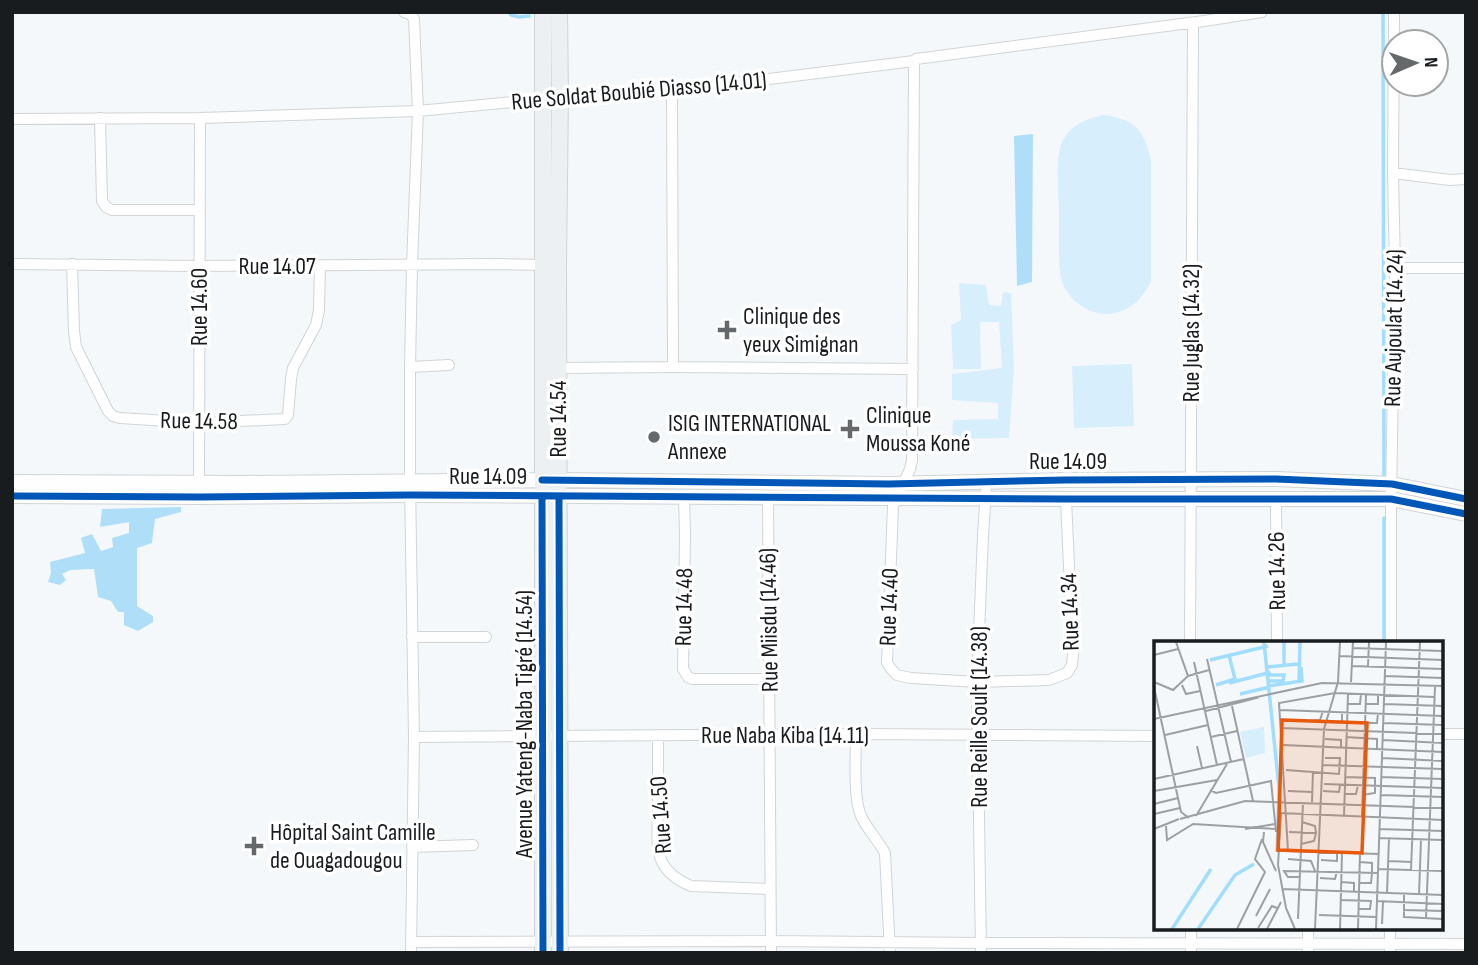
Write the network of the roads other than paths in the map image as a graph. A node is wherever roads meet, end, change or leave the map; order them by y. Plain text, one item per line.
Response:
1 (404, 12) edge
2 (543, 12) edge
3 (559, 12) edge
4 (1262, 12) edge
5 (1394, 12) edge
6 (1193, 23) junction
7 (914, 61) junction
8 (672, 91) junction
9 (560, 96) junction
10 (543, 99) junction
11 (418, 111) junction
12 (100, 118) junction
13 (200, 118) junction
14 (12, 119) edge
15 (1393, 173) junction
16 (1466, 180) edge
17 (200, 211) junction
18 (12, 264) edge
19 (72, 264) junction
20 (412, 265) junction
21 (543, 265) junction
22 (200, 266) junction
23 (320, 266) junction
24 (1395, 268) junction
25 (1466, 268) edge
26 (449, 365) dead end
27 (410, 367) junction
28 (673, 367) junction
29 (558, 368) junction
30 (913, 369) junction
31 (199, 423) junction
32 (1190, 480) junction
33 (986, 481) junction
34 (12, 482) edge
35 (902, 483) junction
36 (410, 488) junction
37 (551, 488) junction
38 (199, 490) junction
39 (1391, 491) junction
40 (12, 496) edge
41 (684, 496) junction
42 (768, 497) junction
43 (895, 498) junction
44 (986, 498) junction
45 (1276, 498) junction
46 (1066, 499) junction
47 (1191, 499) junction
48 (1466, 499) edge
49 (1466, 514) edge
50 (412, 637) junction
51 (486, 638) dead end
52 (1190, 641) edge
53 (1277, 641) edge
54 (1391, 641) edge
55 (770, 679) junction
56 (977, 682) junction
57 (856, 734) junction
58 (977, 734) junction
59 (1443, 734) edge
60 (1466, 734) edge
61 (658, 735) junction
62 (769, 735) junction
63 (543, 736) junction
64 (560, 736) junction
65 (1154, 736) edge
66 (414, 737) junction
67 (473, 845) dead end
68 (412, 847) junction
69 (770, 889) junction
70 (1191, 930) edge
71 (1308, 930) edge
72 (1390, 930) edge
73 (1466, 944) edge
74 (411, 947) edge
75 (543, 947) edge
76 (656, 947) edge
77 (771, 947) edge
78 (890, 947) edge
79 (560, 948) edge
80 (981, 948) edge
81 (1102, 948) edge
82 (1191, 948) edge
83 (1308, 948) edge
84 (1390, 948) edge

1 - 11 street
2 - 10 main road, Avenue Yateng-Naba Tigré (14.54)
3 - 9 main road, Rue 14.54
4 - 6 street, Rue Soldat Boubié Diasso (14.01)
5 - 15 street, Rue Aujoulat (14.24)
6 - 7 street, Rue Soldat Boubié Diasso (14.01)
6 - 32 street, Rue Juglas (14.32)
7 - 8 street, Rue Soldat Boubié Diasso (14.01)
7 - 30 street
8 - 9 street, Rue Soldat Boubié Diasso (14.01)
8 - 28 street
9 - 10 street, Rue Soldat Boubié Diasso (14.01)
9 - 29 main road, Rue 14.54
10 - 11 street, Rue Soldat Boubié Diasso (14.01)
10 - 21 main road, Avenue Yateng-Naba Tigré (14.54)
11 - 13 street, Rue Soldat Boubié Diasso (14.01)
11 - 20 street
12 - 13 street, Rue Soldat Boubié Diasso (14.01)
12 - 14 street, Rue Soldat Boubié Diasso (14.01)
12 - 17 street
13 - 17 street, Rue 14.60
15 - 16 street
15 - 24 street, Rue Aujoulat (14.24)
17 - 22 street, Rue 14.60
18 - 19 street, Rue 14.07
19 - 22 street, Rue 14.07
19 - 31 street, Rue 14.58
20 - 21 street, Rue 14.07
20 - 23 street, Rue 14.07
20 - 27 street
21 - 37 main road, Avenue Yateng-Naba Tigré (14.54)
22 - 23 street, Rue 14.07
22 - 31 street, Rue 14.60
23 - 31 street, Rue 14.58
24 - 25 street
24 - 39 street, Rue Aujoulat (14.24)
26 - 27 street
27 - 36 street
28 - 29 street
28 - 30 street
29 - 37 main road, Rue 14.54
30 - 35 street
31 - 38 street, Rue 14.60
32 - 33 street, Rue 14.09
32 - 39 street, Rue 14.09
32 - 47 street, Rue Juglas (14.32)
33 - 35 street, Rue 14.09
33 - 44 street, Rue Reille Soult (14.38)
34 - 38 street, Rue 14.09
35 - 37 street, Rue 14.09
35 - 43 street
36 - 37 street, Rue 14.09
36 - 38 street, Rue 14.09
36 - 50 street
37 - 41 street, Rue 14.09
37 - 63 main road, Avenue Yateng-Naba Tigré (14.54)
37 - 64 main road, Rue 14.54
38 - 40 street, Rue 14.09
39 - 45 street, Rue 14.09
39 - 48 street, Rue 14.09
39 - 49 street, Rue 14.09
39 - 54 street, Rue Aujoulat (14.24)
41 - 42 street, Rue 14.09
41 - 55 street, Rue 14.48
42 - 43 street, Rue 14.09
42 - 55 street, Rue Miisdu (14.46)
43 - 44 street, Rue 14.09
43 - 56 street, Rue 14.40
44 - 46 street, Rue 14.09
44 - 56 street, Rue Reille Soult (14.38)
45 - 47 street, Rue 14.09
45 - 53 street, Rue 14.26
46 - 47 street, Rue 14.09
46 - 56 street, Rue 14.34
47 - 52 street, Rue Juglas (14.32)
50 - 51 street
50 - 66 street
55 - 62 street, Rue Miisdu (14.46)
56 - 58 street, Rue Reille Soult (14.38)
57 - 58 street, Rue Naba Kiba (14.11)
57 - 62 street, Rue Naba Kiba (14.11)
57 - 78 street
58 - 65 street, Rue Naba Kiba (14.11)
58 - 80 street, Rue Reille Soult (14.38)
59 - 60 street
61 - 62 street, Rue Naba Kiba (14.11)
61 - 64 street, Rue Naba Kiba (14.11)
61 - 69 street, Rue 14.50
62 - 69 street, Rue Miisdu (14.46)
63 - 64 street, Rue Naba Kiba (14.11)
63 - 66 street, Rue Naba Kiba (14.11)
63 - 75 main road, Avenue Yateng-Naba Tigré (14.54)
64 - 79 main road, Rue 14.54
66 - 68 street
67 - 68 street
68 - 74 street
69 - 77 street, Rue Miisdu (14.46)
70 - 82 street
71 - 83 street
72 - 84 street
73 - 84 street
74 - 75 street
75 - 79 street
76 - 77 street
76 - 79 street
77 - 78 street
78 - 80 street
80 - 81 street
81 - 82 street
82 - 83 street
83 - 84 street

